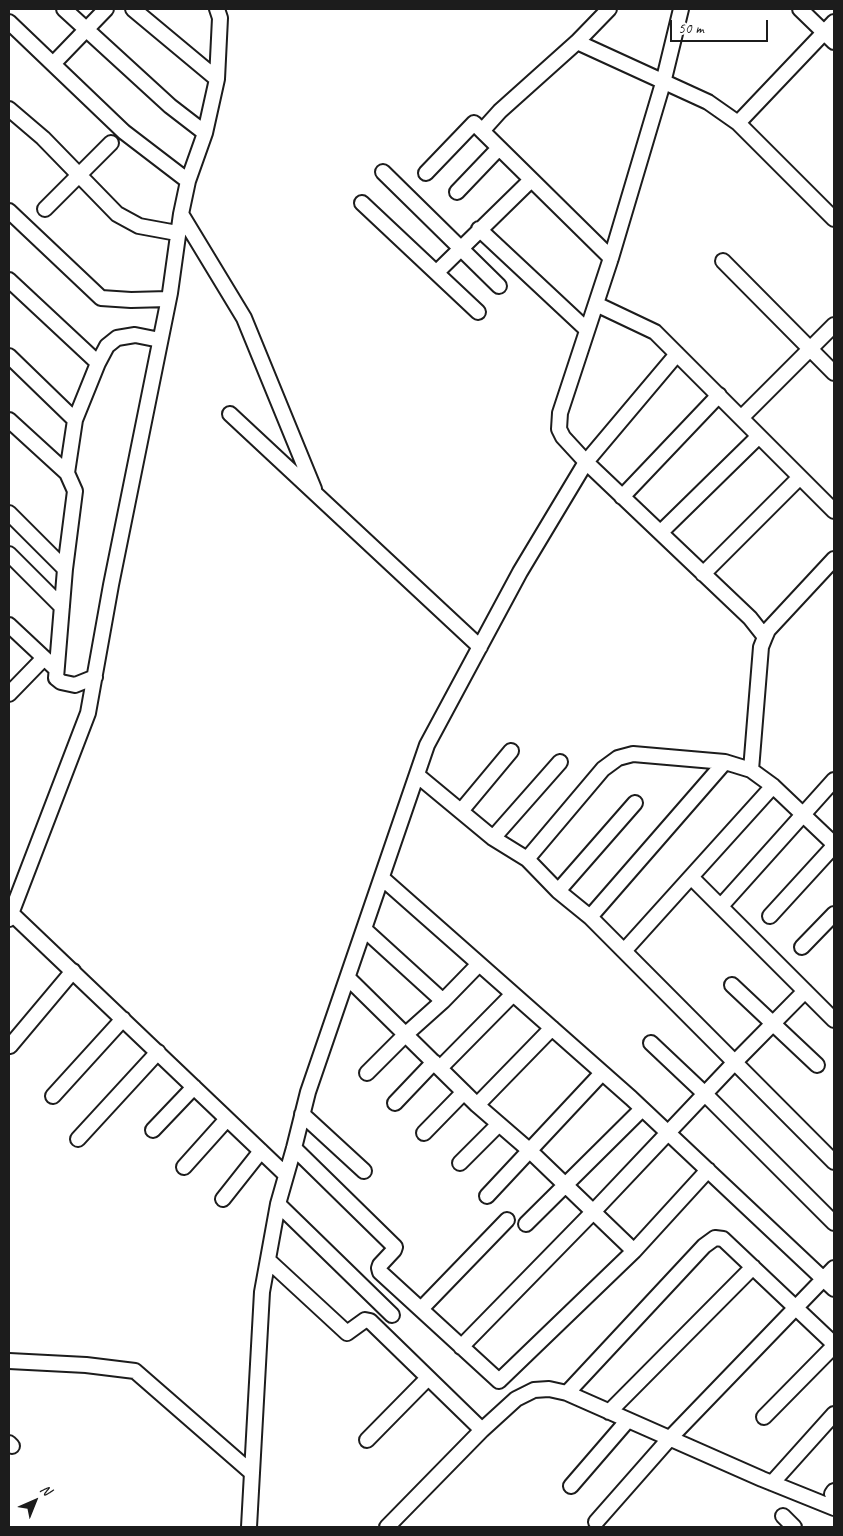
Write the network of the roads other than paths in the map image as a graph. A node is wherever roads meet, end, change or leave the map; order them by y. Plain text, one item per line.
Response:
1 (64, 9) edge
2 (106, 9) edge
3 (133, 9) edge
4 (609, 9) edge
5 (681, 9) edge
6 (800, 9) edge
7 (221, 12) edge
8 (9, 22) edge
9 (834, 22) edge
10 (86, 30) junction
11 (824, 32) junction
12 (577, 42) junction
13 (834, 42) edge
14 (53, 64) junction
15 (217, 79) junction
16 (663, 83) junction
17 (9, 109) edge
18 (738, 123) junction
19 (482, 131) junction
20 (205, 133) junction
21 (111, 143) dead end
22 (499, 148) junction
23 (383, 172) dead end
24 (426, 172) dead end
25 (78, 175) junction
26 (531, 180) junction
27 (188, 181) junction
28 (456, 192) dead end
29 (362, 203) dead end
30 (45, 209) dead end
31 (9, 211) edge
32 (181, 214) junction
33 (833, 215) edge
34 (479, 229) junction
35 (177, 233) junction
36 (461, 247) junction
37 (611, 258) junction
38 (723, 261) dead end
39 (437, 272) junction
40 (9, 280) edge
41 (499, 286) dead end
42 (168, 299) junction
43 (596, 304) junction
44 (478, 312) dead end
45 (834, 326) edge
46 (586, 329) junction
47 (160, 340) junction
48 (811, 349) junction
49 (677, 354) junction
50 (9, 356) edge
51 (98, 363) junction
52 (834, 373) edge
53 (719, 395) junction
54 (230, 414) dead end
55 (741, 418) junction
56 (9, 420) edge
57 (75, 420) junction
58 (759, 436) junction
59 (586, 462) junction
60 (67, 474) junction
61 (800, 477) junction
62 (316, 494) junction
63 (622, 496) junction
64 (834, 510) edge
65 (9, 513) edge
66 (661, 532) junction
67 (9, 554) edge
68 (834, 559) edge
69 (66, 569) junction
70 (703, 574) junction
71 (62, 607) junction
72 (10, 628) edge
73 (764, 636) junction
74 (480, 647) junction
75 (44, 658) junction
76 (56, 669) junction
77 (95, 676) junction
78 (9, 694) edge
79 (511, 751) dead end
80 (560, 762) dead end
81 (725, 762) junction
82 (751, 770) junction
83 (417, 775) junction
84 (834, 780) edge
85 (773, 786) junction
86 (635, 804) dead end
87 (461, 812) junction
88 (803, 815) junction
89 (493, 838) junction
90 (834, 845) edge
91 (527, 859) junction
92 (691, 876) junction
93 (382, 878) junction
94 (558, 891) junction
95 (721, 906) junction
96 (834, 914) edge
97 (10, 916) edge
98 (770, 916) dead end
99 (590, 917) junction
100 (365, 930) junction
101 (802, 947) dead end
102 (624, 951) junction
103 (479, 964) junction
104 (72, 971) junction
105 (348, 978) junction
106 (732, 985) dead end
107 (805, 991) junction
108 (514, 994) junction
109 (443, 1001) junction
110 (123, 1019) junction
111 (834, 1020) edge
112 (773, 1023) junction
113 (552, 1028) junction
114 (405, 1035) junction
115 (651, 1043) dead end
116 (10, 1046) dead end
117 (158, 1052) junction
118 (734, 1062) junction
119 (437, 1065) junction
120 (817, 1065) dead end
121 (368, 1073) dead end
122 (602, 1073) junction
123 (194, 1086) junction
124 (464, 1092) junction
125 (705, 1094) junction
126 (53, 1096) dead end
127 (395, 1103) dead end
128 (477, 1105) junction
129 (642, 1108) junction
130 (302, 1114) junction
131 (227, 1118) junction
132 (499, 1124) junction
133 (153, 1130) dead end
134 (424, 1133) dead end
135 (669, 1133) junction
136 (78, 1139) dead end
137 (294, 1148) junction
138 (529, 1150) junction
139 (261, 1151) junction
140 (834, 1162) edge
141 (460, 1163) dead end
142 (184, 1167) dead end
143 (708, 1170) junction
144 (364, 1171) dead end
145 (285, 1174) junction
146 (564, 1186) junction
147 (487, 1196) dead end
148 (223, 1199) dead end
149 (278, 1204) junction
150 (593, 1212) junction
151 (507, 1220) dead end
152 (834, 1223) edge
153 (526, 1224) dead end
154 (634, 1250) junction
155 (269, 1261) junction
156 (753, 1267) junction
157 (834, 1268) edge
158 (824, 1279) junction
159 (834, 1289) edge
160 (797, 1308) junction
161 (421, 1309) junction
162 (392, 1315) dead end
163 (834, 1345) edge
164 (461, 1347) junction
165 (9, 1361) edge
166 (428, 1378) junction
167 (499, 1381) junction
168 (567, 1393) junction
169 (516, 1399) junction
170 (609, 1412) junction
171 (834, 1414) edge
172 (764, 1417) dead end
173 (628, 1420) junction
174 (482, 1430) junction
175 (670, 1438) junction
176 (367, 1440) dead end
177 (252, 1473) junction
178 (772, 1483) junction
179 (571, 1486) dead end
180 (834, 1508) edge
181 (783, 1516) dead end
182 (596, 1522) dead end
183 (249, 1527) edge
184 (387, 1527) edge
185 (794, 1527) edge

1 - 10 street
2 - 10 street
3 - 15 street
4 - 12 street
5 - 16 street
6 - 11 street
7 - 15 street
8 - 14 street
9 - 11 street
10 - 14 street
10 - 20 street
11 - 13 street
11 - 18 street
12 - 16 street
12 - 19 street
14 - 27 street
15 - 20 street
16 - 18 street
16 - 37 street
17 - 25 street
18 - 33 street
19 - 22 street
19 - 24 street
20 - 27 street
21 - 25 street
22 - 26 street
22 - 28 street
23 - 36 street
25 - 30 street
25 - 35 street
26 - 34 street
26 - 37 street
27 - 32 street
29 - 39 street
31 - 42 street
32 - 35 street
32 - 62 street
34 - 36 street
34 - 46 street
35 - 42 street
36 - 39 street
36 - 41 street
37 - 43 street
38 - 48 street
39 - 44 street
40 - 51 street
42 - 47 street
43 - 46 street
43 - 49 street
45 - 48 street
46 - 59 street
47 - 51 street
47 - 77 street
48 - 52 street
48 - 55 street
49 - 53 street
49 - 59 street
50 - 57 street
51 - 57 street
53 - 55 street
53 - 63 street
54 - 62 street
55 - 58 street
56 - 60 street
57 - 60 street
58 - 61 street
58 - 66 street
59 - 63 street
59 - 74 street
60 - 69 street
61 - 64 street
61 - 70 street
62 - 74 street
63 - 66 street
65 - 69 street
66 - 70 street
67 - 71 street
68 - 73 street
69 - 71 street
70 - 73 street
71 - 76 street
72 - 75 street
73 - 82 street
74 - 83 street
75 - 76 street
75 - 78 street
76 - 77 street
77 - 97 street
79 - 87 street
80 - 89 street
81 - 82 street
81 - 91 street
81 - 99 street
82 - 85 street
83 - 87 street
83 - 93 street
84 - 88 street
85 - 88 street
85 - 92 street
86 - 94 street
87 - 89 street
88 - 90 street
88 - 95 street
89 - 91 street
90 - 98 street
91 - 94 street
92 - 95 street
92 - 102 street
93 - 100 street
93 - 103 street
94 - 99 street
95 - 107 street
96 - 101 street
97 - 104 street
99 - 102 street
100 - 105 street
100 - 109 street
102 - 118 street
103 - 108 street
103 - 109 street
104 - 110 street
104 - 116 street
105 - 114 street
105 - 130 street
106 - 112 street
107 - 111 street
107 - 112 street
108 - 113 street
108 - 119 street
109 - 114 street
110 - 117 street
110 - 126 street
112 - 118 street
112 - 120 street
113 - 122 street
113 - 128 street
114 - 119 street
114 - 121 street
115 - 125 street
117 - 123 street
117 - 136 street
118 - 125 street
118 - 140 street
119 - 124 street
119 - 127 street
122 - 129 street
122 - 138 street
123 - 131 street
123 - 133 street
124 - 128 street
124 - 134 street
125 - 135 street
125 - 152 street
128 - 132 street
129 - 135 street
129 - 146 street
130 - 137 street
130 - 144 street
131 - 139 street
131 - 142 street
132 - 138 street
132 - 141 street
135 - 143 street
135 - 150 street
137 - 145 street
137 - 161 street
138 - 146 street
138 - 147 street
139 - 145 street
139 - 148 street
143 - 154 street
143 - 158 street
145 - 149 street
146 - 150 street
146 - 153 street
149 - 155 street
149 - 162 street
150 - 154 street
150 - 164 street
151 - 161 street
154 - 167 street
155 - 166 street
155 - 177 street
156 - 160 street
156 - 168 street
156 - 170 street
157 - 158 street
158 - 159 street
158 - 160 street
160 - 163 street
160 - 175 street
161 - 164 street
163 - 172 street
164 - 167 street
165 - 177 street
166 - 174 street
166 - 176 street
167 - 169 street
168 - 169 street
168 - 170 street
169 - 174 street
170 - 173 street
171 - 178 street
173 - 175 street
173 - 179 street
174 - 184 street
175 - 178 street
175 - 182 street
177 - 183 street
178 - 180 street
181 - 185 street

